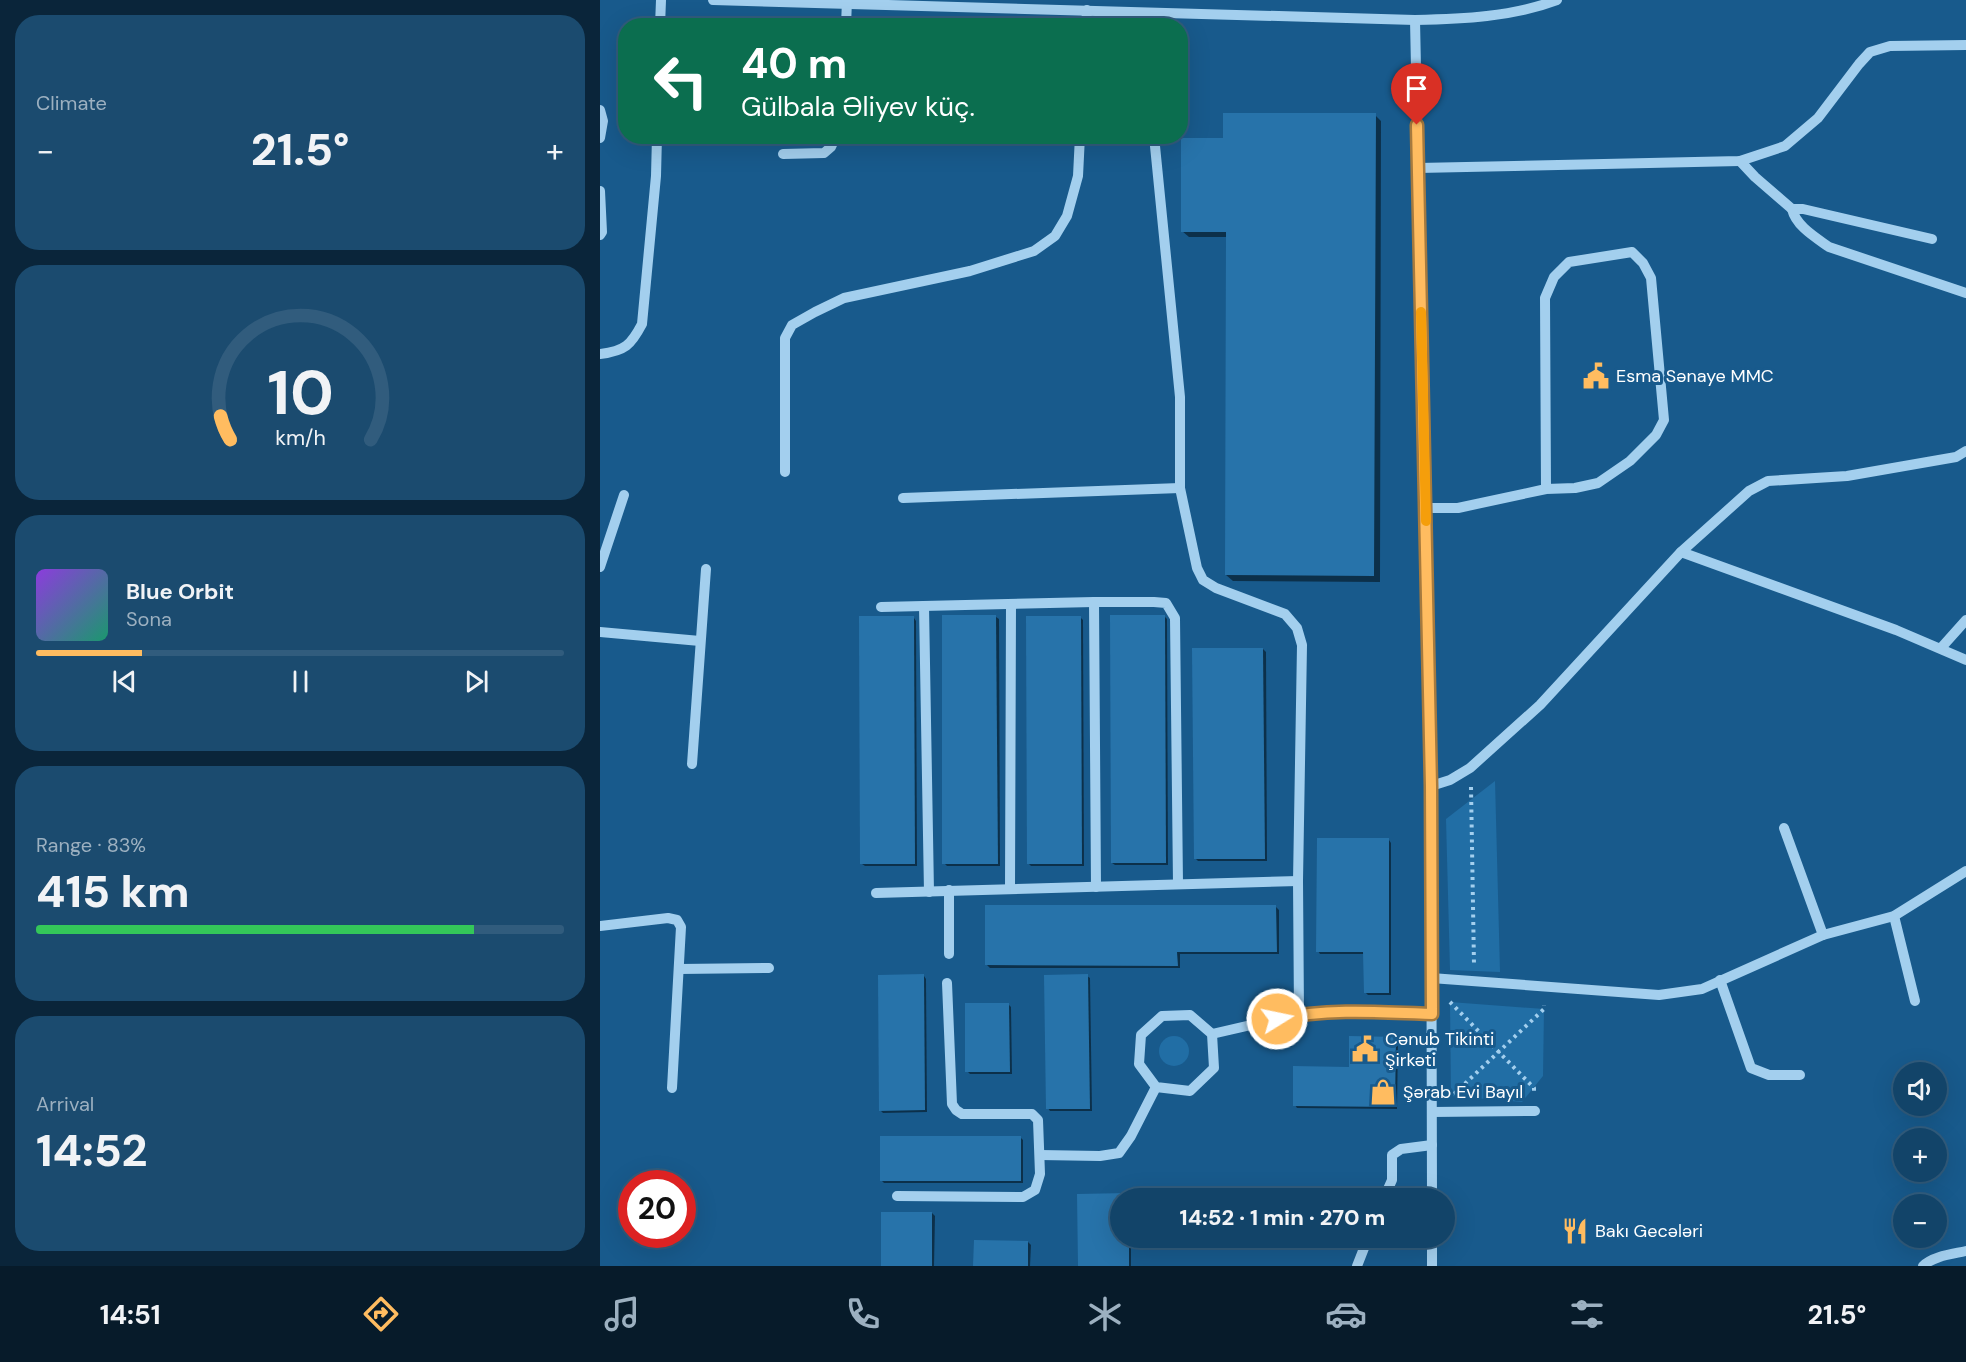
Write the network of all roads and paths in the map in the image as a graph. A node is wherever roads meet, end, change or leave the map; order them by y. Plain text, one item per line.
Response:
1 (661, 0) edge
2 (713, 0) edge
3 (1551, 1) edge
4 (847, 2) edge
5 (1087, 10) junction
6 (660, 18) edge
7 (846, 18) edge
8 (1086, 18) edge
9 (1415, 20) junction
10 (1966, 45) edge
11 (600, 110) edge
12 (600, 138) edge
13 (657, 144) edge
14 (832, 144) edge
15 (1080, 144) edge
16 (1155, 144) edge
17 (783, 154) dead end
18 (1740, 161) junction
19 (1418, 168) junction
20 (600, 191) edge
21 (1792, 209) junction
22 (600, 235) edge
23 (1932, 239) dead end
24 (1966, 293) edge
25 (600, 354) edge
26 (1966, 451) edge
27 (785, 472) dead end
28 (1180, 488) junction
29 (1546, 489) junction
30 (624, 495) dead end
31 (903, 498) dead end
32 (1426, 508) junction
33 (1681, 552) junction
34 (600, 567) edge
35 (706, 569) dead end
36 (1094, 602) junction
37 (1011, 604) junction
38 (924, 606) junction
39 (881, 607) dead end
40 (1966, 620) edge
41 (600, 632) edge
42 (700, 641) junction
43 (1941, 648) junction
44 (1966, 660) edge
45 (692, 764) dead end
46 (1470, 768) junction
47 (1431, 786) junction
48 (1784, 828) dead end
49 (1966, 871) edge
50 (1298, 881) junction
51 (1178, 884) junction
52 (1096, 887) junction
53 (1010, 889) junction
54 (949, 890) junction
55 (930, 892) junction
56 (876, 893) dead end
57 (1894, 916) junction
58 (600, 926) edge
59 (1823, 935) junction
60 (949, 954) dead end
61 (769, 968) dead end
62 (679, 969) junction
63 (1431, 978) junction
64 (1720, 980) junction
65 (1474, 981) junction
66 (947, 983) dead end
67 (1544, 986) junction
68 (1915, 1001) dead end
69 (1299, 1014) junction
70 (1432, 1014) junction
71 (1212, 1034) junction
72 (1499, 1051) junction
73 (1800, 1075) dead end
74 (1156, 1087) junction
75 (672, 1088) dead end
76 (1535, 1111) joint
77 (1432, 1112) junction
78 (1432, 1145) junction
79 (1040, 1155) junction
80 (1388, 1188) edge
81 (1432, 1188) edge
82 (897, 1196) dead end
83 (1364, 1248) edge
84 (1432, 1248) edge
85 (1966, 1251) edge
86 (1357, 1266) edge
87 (1432, 1266) edge
88 (1923, 1266) edge

1 - 6 street
2 - 4 street
3 - 9 street
4 - 5 street
4 - 7 street
5 - 8 street
5 - 9 street
9 - 19 street
10 - 18 street
11 - 12 street
13 - 25 street
14 - 17 street
15 - 27 street
16 - 28 street
18 - 19 street
18 - 21 street
19 - 32 street
20 - 22 street
21 - 23 street
21 - 24 street
26 - 33 street
28 - 31 street
28 - 50 street
29 - 29 street
29 - 32 street
30 - 34 street
32 - 47 street
33 - 43 street
33 - 46 street
35 - 42 street
36 - 37 street
36 - 51 street
36 - 52 street
37 - 38 street
37 - 53 street
38 - 39 street
38 - 55 street
40 - 43 street
41 - 42 street
42 - 45 street
43 - 44 street
46 - 47 street
46 - 65 path
47 - 63 street
48 - 59 street
49 - 57 street
50 - 51 street
50 - 69 street
51 - 52 street
52 - 53 street
53 - 54 street
54 - 55 street
54 - 60 street
55 - 56 street
57 - 59 street
57 - 68 street
58 - 62 street
59 - 64 street
61 - 62 street
62 - 75 street
63 - 65 street
63 - 70 street
63 - 72 path
64 - 67 street
64 - 73 street
65 - 67 street
66 - 79 street
67 - 72 path
69 - 70 street
69 - 71 street
70 - 77 street
71 - 74 street
71 - 74 street
72 - 76 path
72 - 77 path
74 - 79 street
76 - 77 street
77 - 78 street
78 - 80 street
78 - 81 street
79 - 82 street
83 - 86 street
84 - 87 street
85 - 88 street

